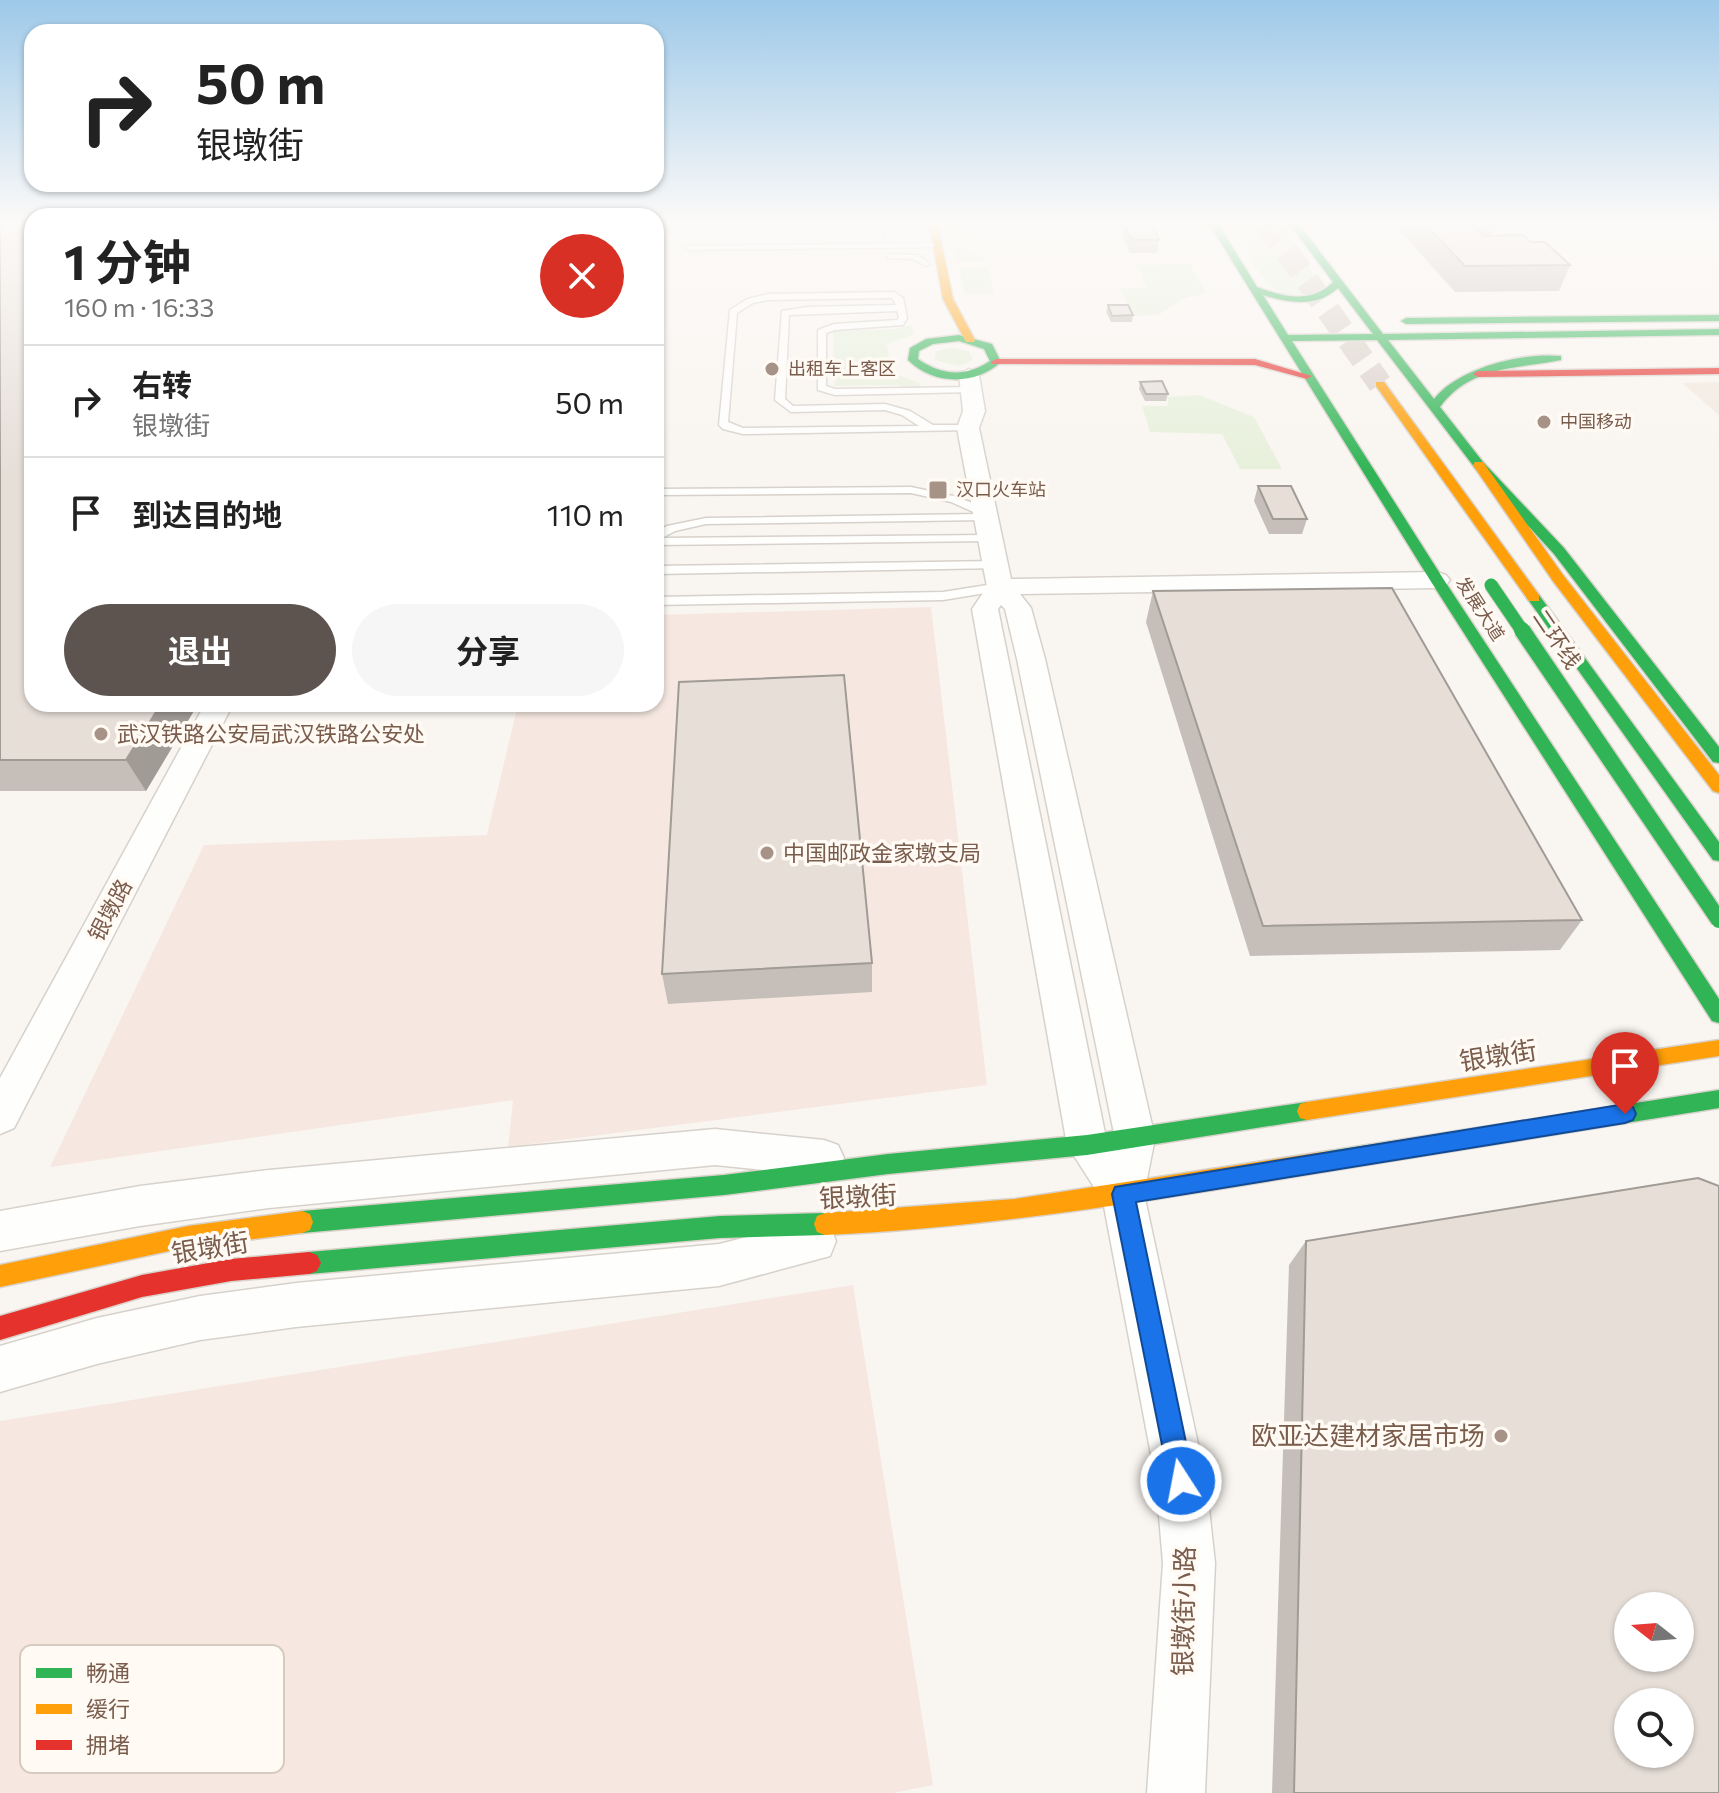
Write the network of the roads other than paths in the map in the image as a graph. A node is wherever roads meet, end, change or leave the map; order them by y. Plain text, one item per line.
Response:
1 (740, 306) edge
2 (933, 306) edge
3 (950, 306) edge
4 (1259, 306) edge
5 (1354, 306) edge
6 (1363, 306) edge
7 (901, 308) joint
8 (1719, 318) edge
9 (1406, 321) junction
10 (936, 325) junction
11 (1719, 326) edge
12 (1719, 332) edge
13 (1649, 333) junction
14 (1270, 335) junction
15 (1504, 335) junction
16 (1479, 336) junction
17 (1380, 337) junction
18 (970, 340) junction
19 (994, 356) junction
20 (1557, 358) junction
21 (1719, 358) edge
22 (1457, 360) dead end
23 (1501, 360) junction
24 (1369, 361) dead end
25 (1397, 361) junction
26 (1427, 361) dead end
27 (1326, 362) dead end
28 (1302, 369) junction
29 (1719, 371) edge
30 (1478, 374) junction
31 (970, 382) junction
32 (1380, 384) tunnel mouth
33 (1434, 407) junction
34 (931, 428) junction
35 (968, 428) junction
36 (1479, 465) junction
37 (664, 492) edge
38 (986, 522) junction
39 (664, 534) edge
40 (664, 540) edge
41 (664, 570) edge
42 (998, 576) junction
43 (1486, 579) dead end
44 (1437, 580) junction
45 (664, 601) edge
46 (215, 712) edge
47 (1719, 758) edge
48 (1719, 787) edge
49 (1602, 835) junction
50 (1628, 846) dead end
51 (1657, 856) dead end
52 (1719, 857) edge
53 (1719, 920) edge
54 (1719, 1015) edge
55 (1719, 1048) edge
56 (1719, 1099) edge
57 (0, 1116) edge
58 (1135, 1138) junction
59 (1087, 1145) junction
60 (888, 1164) junction
61 (1123, 1194) junction
62 (888, 1223) junction
63 (0, 1231) edge
64 (0, 1276) edge
65 (0, 1328) edge
66 (0, 1369) edge
67 (1176, 1793) edge

1 - 34 lane
2 - 10 main road
3 - 18 main road
4 - 14 main road, 发展大道
5 - 17 main road
6 - 9 main road
7 - 31 lane
7 - 34 lane
8 - 9 main road
9 - 15 main road
10 - 18 main road
10 - 31 main road
11 - 13 main road
12 - 13 main road
13 - 15 main road
14 - 17 main road
14 - 19 main road
14 - 28 main road, 发展大道
15 - 16 main road
16 - 17 main road
16 - 23 main road
17 - 25 main road
18 - 19 main road
19 - 28 main road
19 - 31 main road
20 - 21 main road
20 - 23 main road
20 - 30 main road
22 - 23 main road
24 - 25 main road
25 - 26 main road
25 - 33 main road
27 - 28 main road
28 - 44 main road, 发展大道
29 - 30 main road
30 - 33 main road
31 - 35 street
32 - 52 main road, 二环线
33 - 36 main road
34 - 35 lane
35 - 38 street
36 - 47 main road
36 - 48 main road
37 - 38 lane
38 - 39 lane
38 - 40 lane
38 - 42 street
41 - 42 lane
42 - 44 street
42 - 45 lane
42 - 58 street
42 - 59 street
43 - 53 main road, 二环线, bridge
44 - 49 main road, 发展大道
46 - 57 street, 银墩路
49 - 50 main road
49 - 54 main road, 发展大道
51 - 52 main road
55 - 58 main road, 银墩街
56 - 61 main road, 银墩街
58 - 59 main road, 银墩街
58 - 61 street
59 - 60 main road, 银墩街
59 - 61 street
60 - 63 street
60 - 64 main road, 银墩街
61 - 62 main road, 银墩街
61 - 67 street, 银墩街小路
62 - 65 main road, 银墩街
62 - 66 street

